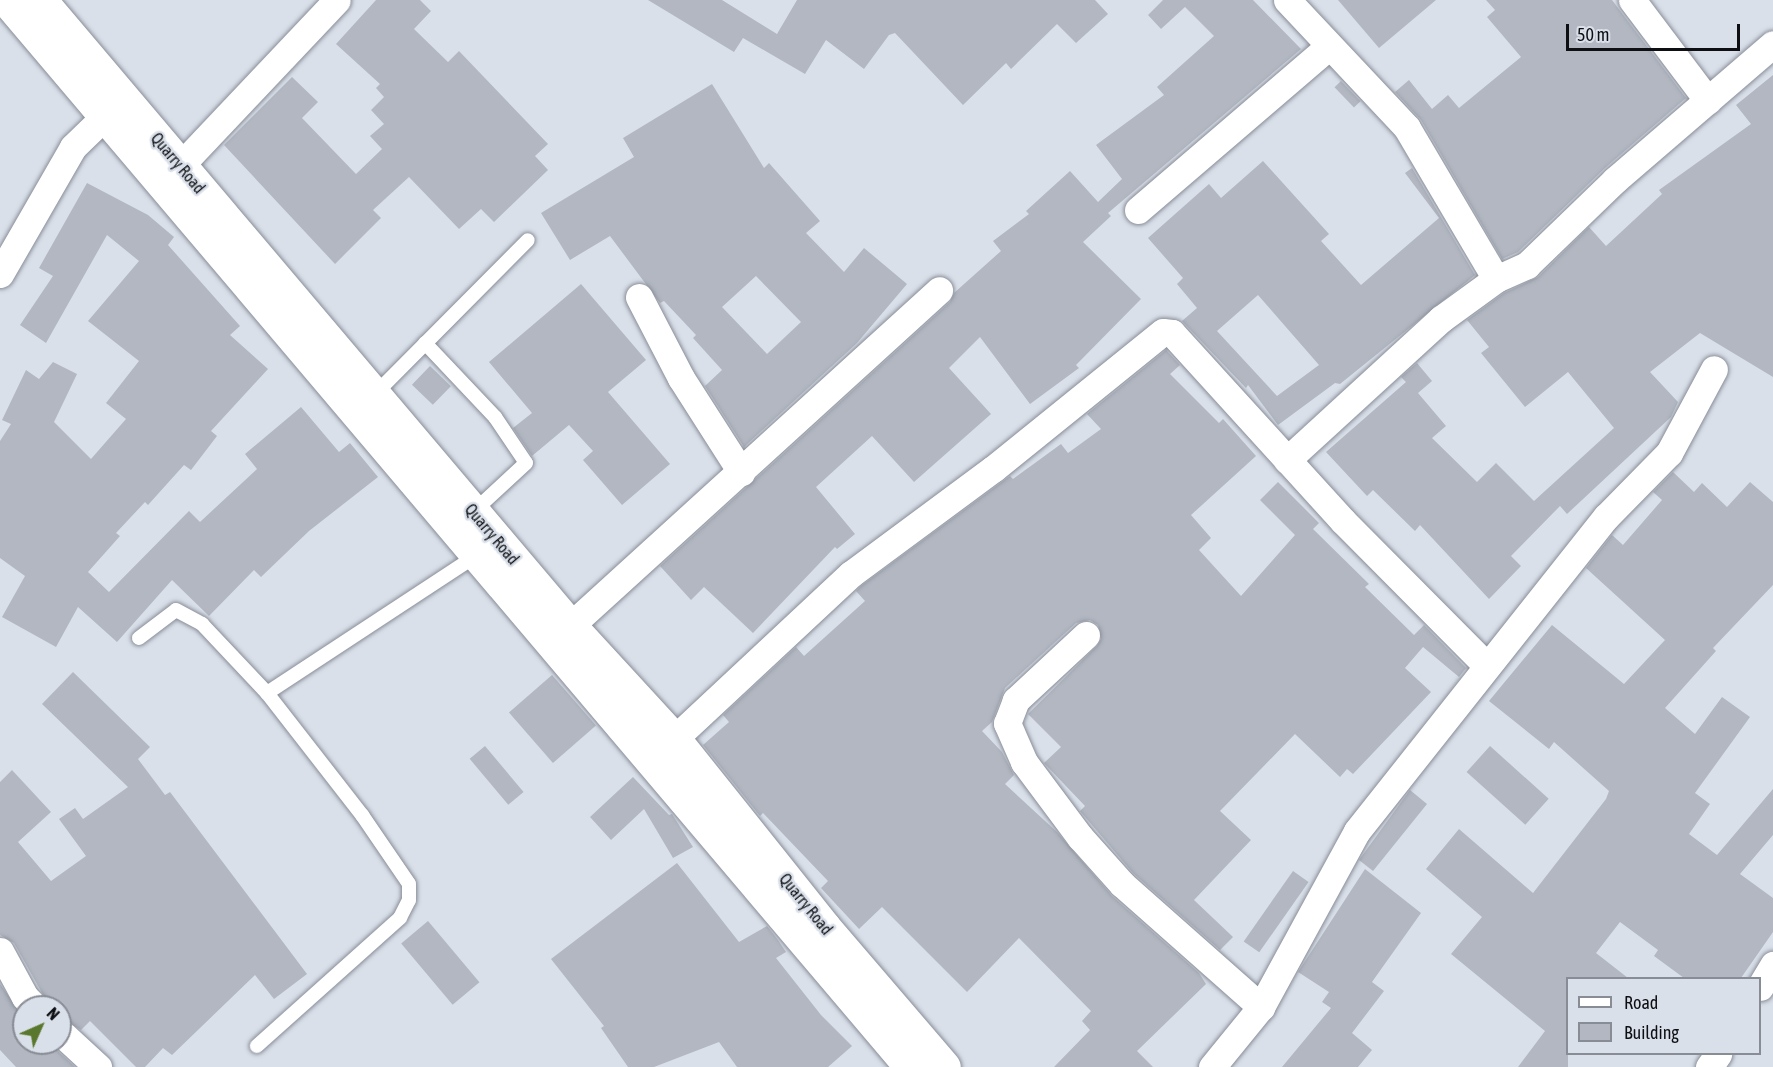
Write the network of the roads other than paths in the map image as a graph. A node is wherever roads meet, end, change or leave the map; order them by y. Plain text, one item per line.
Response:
1 (7, 0) edge
2 (40, 0) edge
3 (337, 0) edge
4 (1287, 0) edge
5 (1632, 0) edge
6 (1773, 44) edge
7 (1328, 47) junction
8 (1708, 101) junction
9 (105, 116) junction
10 (180, 166) junction
11 (1138, 210) dead end
12 (528, 240) dead end
13 (0, 274) edge
14 (1496, 279) junction
15 (939, 290) dead end
16 (639, 297) dead end
17 (425, 343) junction
18 (1714, 369) dead end
19 (374, 395) junction
20 (1287, 460) junction
21 (741, 471) junction
22 (473, 512) junction
23 (477, 555) junction
24 (570, 626) junction
25 (1086, 635) dead end
26 (139, 638) dead end
27 (1486, 665) junction
28 (267, 693) junction
29 (674, 739) junction
30 (0, 951) edge
31 (1773, 965) edge
32 (1761, 985) edge
33 (24, 995) edge
34 (1261, 1007) junction
35 (72, 1043) edge
36 (257, 1046) dead end
37 (98, 1067) edge
38 (911, 1067) edge
39 (944, 1067) edge
40 (1212, 1067) edge

1 - 9 main road, Quarry Road
2 - 10 main road, Quarry Road
3 - 10 street
4 - 7 street
5 - 8 street
6 - 8 street
7 - 11 street
7 - 14 street
8 - 14 street
9 - 13 street
9 - 23 main road, Quarry Road
10 - 19 main road, Quarry Road
12 - 17 lane
14 - 20 street
15 - 21 street
16 - 21 street
17 - 19 lane
17 - 22 lane
18 - 27 street
19 - 22 main road, Quarry Road
20 - 27 street
20 - 29 street
21 - 24 street
22 - 24 main road, Quarry Road
23 - 28 lane
23 - 38 main road, Quarry Road
24 - 29 main road, Quarry Road
25 - 34 street
26 - 28 lane
27 - 34 street
28 - 36 lane
29 - 39 main road, Quarry Road
30 - 33 street
31 - 32 street
34 - 40 street
35 - 37 street

